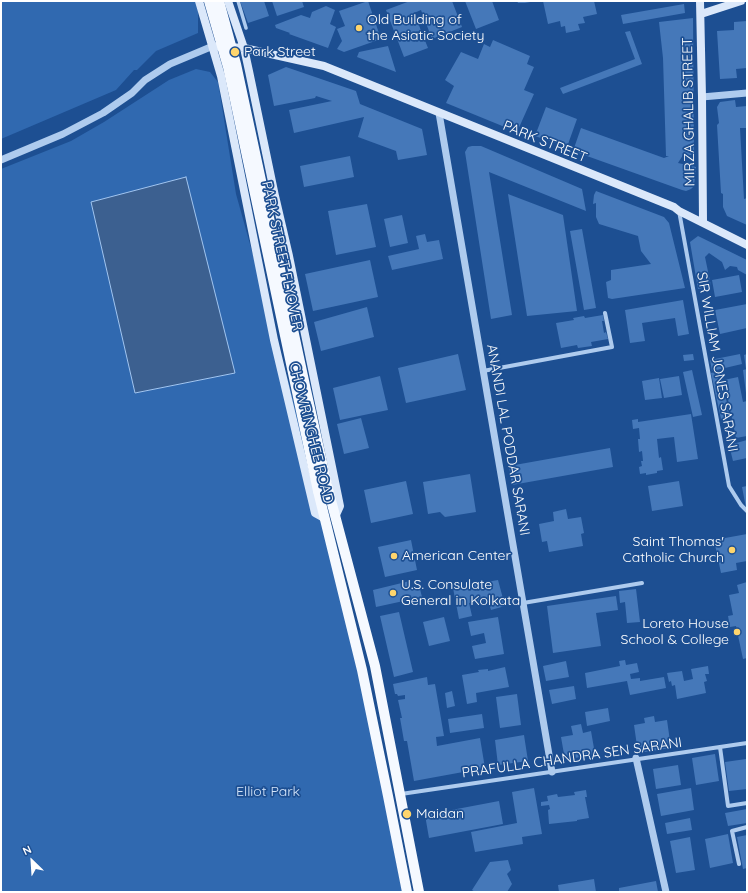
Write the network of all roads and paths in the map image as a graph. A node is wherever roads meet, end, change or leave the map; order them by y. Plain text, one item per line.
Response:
1 (199, 1) edge
2 (209, 1) edge
3 (219, 1) edge
4 (228, 1) edge
5 (238, 1) edge
6 (700, 1) edge
7 (741, 1) edge
8 (701, 14) junction
9 (246, 28) dead end
10 (213, 46) junction
11 (244, 48) junction
12 (747, 93) edge
13 (702, 97) junction
14 (439, 113) junction
15 (1, 160) edge
16 (679, 211) junction
17 (703, 222) junction
18 (747, 245) edge
19 (289, 256) junction
20 (258, 260) junction
21 (605, 313) dead end
22 (483, 371) junction
23 (323, 490) junction
24 (747, 511) edge
25 (335, 517) junction
26 (324, 518) junction
27 (642, 583) dead end
28 (522, 603) junction
29 (747, 743) edge
30 (720, 747) junction
31 (636, 758) junction
32 (552, 772) junction
33 (396, 774) junction
34 (384, 776) junction
35 (400, 794) junction
36 (747, 803) edge
37 (747, 827) edge
38 (739, 864) dead end
39 (407, 892) edge
40 (419, 892) edge
41 (666, 892) edge

1 - 10 main road, CHOWRINGHEE ROAD
2 - 23 main road, PARK STREET FLYOVER, bridge
3 - 23 main road, PARK STREET FLYOVER, bridge
4 - 11 main road, CHOWRINGHEE ROAD
5 - 9 street
6 - 8 main road, MIRZA GHALIB STREET
7 - 8 main road
8 - 13 main road, MIRZA GHALIB STREET
10 - 11 main road, PARK STREET
10 - 15 street
10 - 20 main road, CHOWRINGHEE ROAD
11 - 14 main road, PARK STREET
11 - 19 main road, CHOWRINGHEE ROAD
12 - 13 street
13 - 17 main road, MIRZA GHALIB STREET
14 - 16 main road, PARK STREET
14 - 22 street, ANANDI LAL PODDAR SARANI
16 - 17 main road, PARK STREET
16 - 24 street, SIR WILLIAM JONES SARANI
17 - 18 main road, PARK STREET
19 - 20 main road
19 - 25 main road, CHOWRINGHEE ROAD
20 - 26 main road, CHOWRINGHEE ROAD
21 - 22 street
22 - 28 street, ANANDI LAL PODDAR SARANI
23 - 25 main road, PARK STREET FLYOVER
23 - 26 main road, PARK STREET FLYOVER
25 - 33 main road, CHOWRINGHEE ROAD
26 - 34 main road, CHOWRINGHEE ROAD
27 - 28 street
28 - 32 street, ANANDI LAL PODDAR SARANI
29 - 30 street, PRAFULLA CHANDRA SEN SARANI
30 - 31 street, PRAFULLA CHANDRA SEN SARANI
30 - 36 street
31 - 32 street, PRAFULLA CHANDRA SEN SARANI
31 - 41 street
32 - 35 street, PRAFULLA CHANDRA SEN SARANI
33 - 34 main road
33 - 35 main road, CHOWRINGHEE ROAD
34 - 39 main road, CHOWRINGHEE ROAD
35 - 40 main road, CHOWRINGHEE ROAD
37 - 38 street

